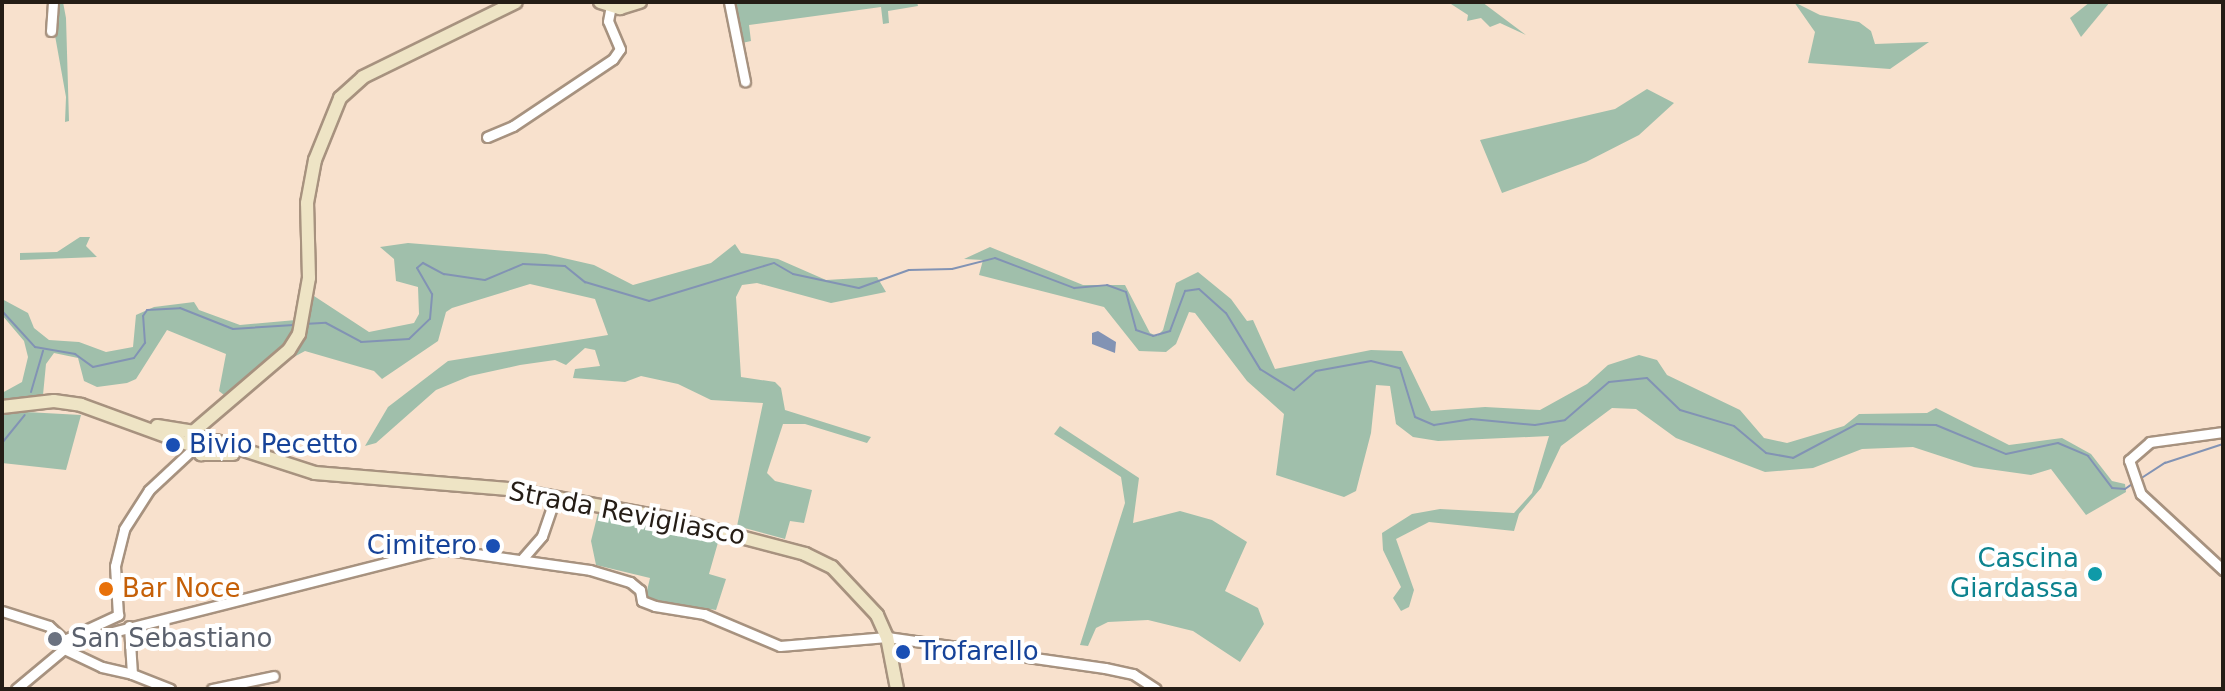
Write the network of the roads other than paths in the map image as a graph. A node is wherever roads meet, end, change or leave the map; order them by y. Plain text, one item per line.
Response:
1 (53, 2) edge
2 (516, 2) edge
3 (640, 2) edge
4 (729, 2) edge
5 (606, 4) edge
6 (51, 31) dead end
7 (745, 81) dead end
8 (487, 137) dead end
9 (2, 407) edge
10 (140, 423) junction
11 (2223, 432) edge
12 (208, 436) junction
13 (192, 447) junction
14 (555, 498) junction
15 (523, 558) junction
16 (2223, 570) edge
17 (2, 611) edge
18 (129, 626) junction
19 (887, 637) junction
20 (64, 644) junction
21 (132, 674) junction
22 (274, 676) dead end
23 (258, 684) edge
24 (16, 689) edge
25 (170, 689) edge
26 (212, 689) edge
27 (897, 689) edge
28 (1156, 689) edge

1 - 6 street
2 - 12 street
3 - 5 street
4 - 7 street
5 - 8 street
9 - 10 street
10 - 12 street
10 - 13 street
11 - 16 street
12 - 13 street
12 - 13 street, Strada Revigliasco
12 - 14 street, Strada Revigliasco
13 - 20 street
14 - 15 street
14 - 19 street, Strada Revigliasco
15 - 18 street
15 - 19 street
17 - 20 street
18 - 20 street
18 - 21 street
19 - 27 street, Strada Revigliasco
19 - 28 street
20 - 21 street
20 - 24 street
21 - 25 street
22 - 23 street
23 - 26 street

